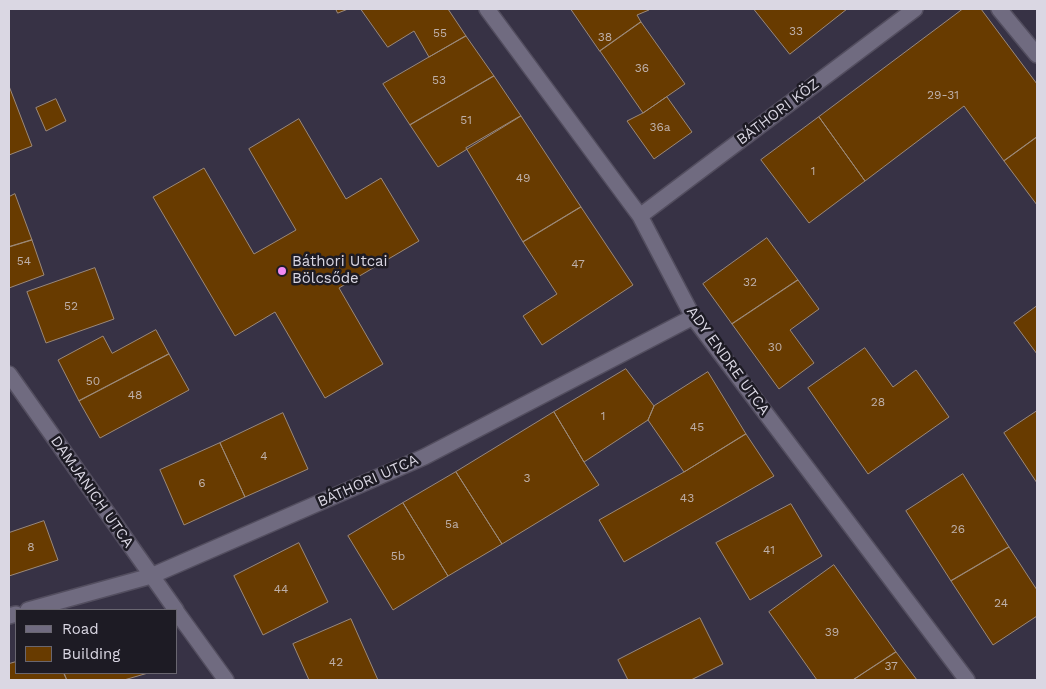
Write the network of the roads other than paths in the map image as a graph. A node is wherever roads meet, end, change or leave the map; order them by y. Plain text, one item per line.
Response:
1 (487, 9) edge
2 (915, 9) edge
3 (999, 9) edge
4 (1037, 55) edge
5 (640, 216) junction
6 (693, 317) junction
7 (9, 374) edge
8 (151, 576) junction
9 (32, 609) edge
10 (175, 609) edge
11 (178, 614) edge
12 (226, 680) edge
13 (966, 680) edge

1 - 5 street, ADY ENDRE UTCA
2 - 5 street, BÁTHORI KÖZ
3 - 4 street
5 - 6 street, ADY ENDRE UTCA
6 - 8 street, BÁTHORI UTCA
6 - 13 street, ADY ENDRE UTCA
7 - 8 street, DAMJANICH UTCA
8 - 9 street, BÁTHORI UTCA
8 - 10 street, DAMJANICH UTCA
11 - 12 street, DAMJANICH UTCA

